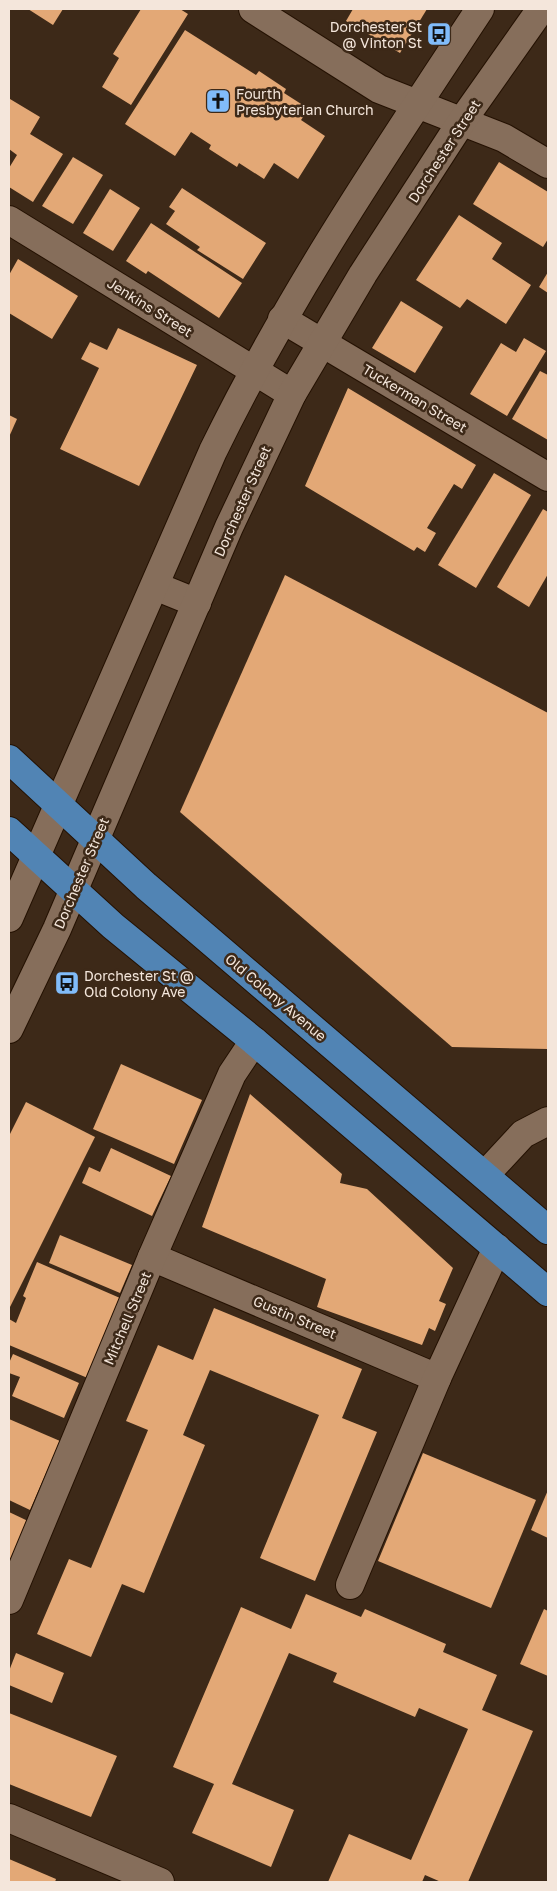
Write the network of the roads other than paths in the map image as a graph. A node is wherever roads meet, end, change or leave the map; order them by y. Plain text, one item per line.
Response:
1 (253, 9) edge
2 (480, 9) edge
3 (541, 9) edge
4 (440, 113) junction
5 (548, 164) edge
6 (9, 220) edge
7 (282, 318) junction
8 (322, 342) junction
9 (253, 370) junction
10 (292, 394) junction
11 (548, 477) edge
12 (155, 586) junction
13 (197, 602) junction
14 (9, 759) edge
15 (58, 806) junction
16 (9, 831) edge
17 (95, 841) junction
18 (36, 858) junction
19 (73, 891) junction
20 (9, 918) edge
21 (9, 1029) edge
22 (254, 1041) junction
23 (548, 1121) edge
24 (485, 1175) junction
25 (548, 1230) edge
26 (497, 1248) junction
27 (152, 1257) junction
28 (548, 1292) edge
29 (437, 1378) junction
30 (350, 1585) dead end
31 (9, 1600) edge
32 (9, 1818) edge
33 (160, 1882) edge

1 - 4 street
2 - 4 street, Dorchester Street
3 - 4 street, Dorchester Street
4 - 5 street
4 - 7 street, Dorchester Street
4 - 8 street, Dorchester Street
6 - 9 street, Jenkins Street
7 - 8 street, Tuckerman Street
7 - 9 street, Dorchester Street
8 - 10 street, Dorchester Street
8 - 11 street, Tuckerman Street
9 - 10 street, Jenkins Street
9 - 12 street, Dorchester Street
10 - 13 street, Dorchester Street
12 - 13 street
12 - 15 street, Dorchester Street
13 - 17 street, Dorchester Street
14 - 15 main road, Old Colony Avenue
15 - 17 main road, Old Colony Avenue
15 - 18 street, Dorchester Street
16 - 18 main road
17 - 19 street, Dorchester Street
17 - 24 main road, Old Colony Avenue
18 - 19 main road
18 - 20 street, Dorchester Street
19 - 21 street, Dorchester Street
19 - 22 main road
22 - 26 main road
22 - 27 street, Mitchell Street
23 - 24 street
24 - 25 main road, Old Colony Avenue
26 - 28 main road
26 - 29 street
27 - 29 street, Gustin Street
27 - 31 street, Mitchell Street
29 - 30 street
32 - 33 street

